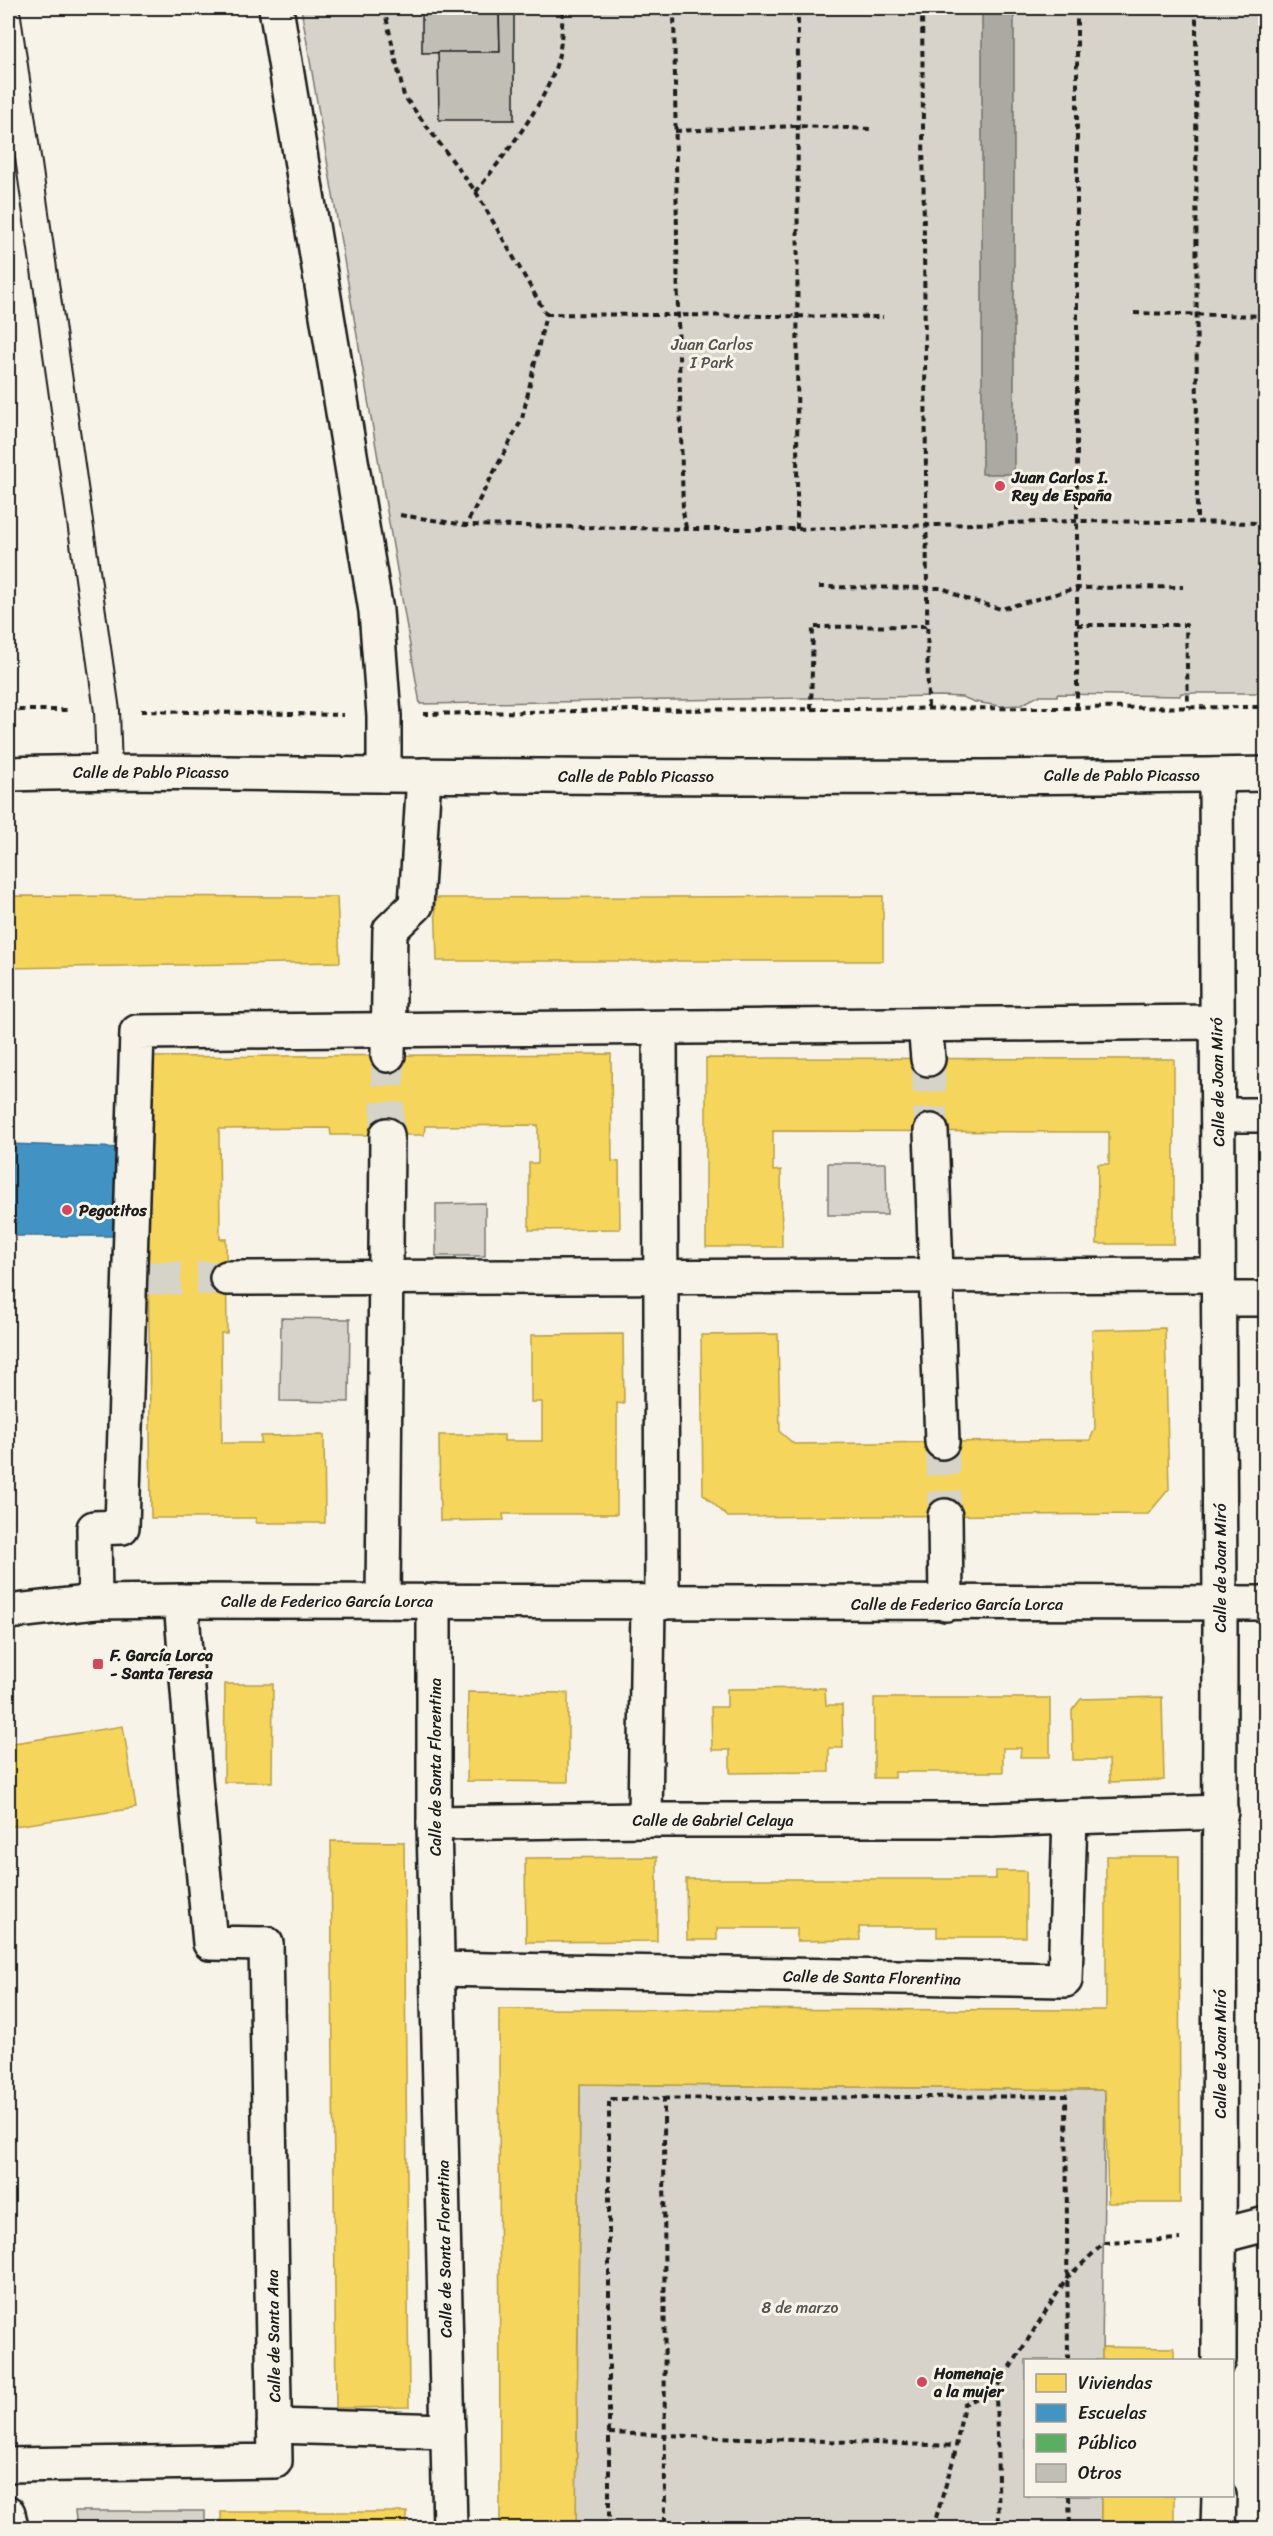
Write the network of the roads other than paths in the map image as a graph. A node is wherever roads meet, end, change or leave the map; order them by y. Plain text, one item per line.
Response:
1 (276, 8) edge
2 (8, 17) edge
3 (109, 771) junction
4 (8, 774) edge
5 (1266, 774) edge
6 (384, 775) junction
7 (424, 775) junction
8 (1215, 775) junction
9 (1217, 1022) junction
10 (926, 1025) junction
11 (660, 1028) junction
12 (388, 1043) junction
13 (928, 1059) tunnel mouth
14 (1266, 1114) edge
15 (1218, 1115) junction
16 (931, 1131) tunnel mouth
17 (387, 1135) tunnel mouth
18 (937, 1275) junction
19 (661, 1276) junction
20 (386, 1277) junction
21 (227, 1278) tunnel mouth
22 (1219, 1287) junction
23 (1266, 1299) edge
24 (942, 1442) tunnel mouth
25 (945, 1516) tunnel mouth
26 (181, 1601) junction
27 (383, 1601) junction
28 (434, 1601) junction
29 (95, 1602) junction
30 (655, 1603) junction
31 (1266, 1603) edge
32 (946, 1604) junction
33 (1220, 1604) junction
34 (8, 1612) edge
35 (1221, 1812) junction
36 (1070, 1817) junction
37 (645, 1820) junction
38 (434, 1823) junction
39 (438, 1969) junction
40 (1266, 2224) edge
41 (1220, 2236) junction
42 (1219, 2359) edge
43 (274, 2426) junction
44 (448, 2431) junction
45 (8, 2465) edge
46 (1219, 2497) edge
47 (8, 2513) edge
48 (11, 2529) edge
49 (450, 2529) edge
50 (1218, 2529) edge

1 - 6 street
2 - 3 lane
3 - 4 street, Calle de Pablo Picasso
3 - 6 street, Calle de Pablo Picasso
5 - 8 street, Calle de Pablo Picasso
6 - 7 street, Calle de Pablo Picasso
7 - 8 street, Calle de Pablo Picasso
7 - 12 street
8 - 9 street, Calle de Joan Miró
9 - 10 street
9 - 15 street, Calle de Joan Miró
10 - 11 street
10 - 13 street
11 - 12 street
11 - 19 street
12 - 29 street
14 - 15 street
15 - 22 street, Calle de Joan Miró
16 - 18 street
17 - 20 street
18 - 19 street
18 - 22 street
18 - 24 street
19 - 20 street
19 - 30 street
20 - 21 street
20 - 27 street
22 - 23 street
22 - 33 street, Calle de Joan Miró
25 - 32 street
26 - 27 street, Calle de Federico García Lorca
26 - 29 street, Calle de Federico García Lorca
26 - 43 street, Calle de Santa Ana
27 - 28 street, Calle de Federico García Lorca
28 - 30 street, Calle de Federico García Lorca
28 - 38 street, Calle de Santa Florentina
29 - 34 street, Calle de Federico García Lorca
30 - 32 street, Calle de Federico García Lorca
30 - 37 street
31 - 33 street, Calle de Federico García Lorca
32 - 33 street, Calle de Federico García Lorca
33 - 35 street, Calle de Joan Miró
35 - 36 street
35 - 41 street, Calle de Joan Miró
36 - 37 street, Calle de Gabriel Celaya
36 - 39 street, Calle de Santa Florentina
37 - 38 street, Calle de Gabriel Celaya
38 - 39 street, Calle de Santa Florentina
39 - 44 street, Calle de Santa Florentina
40 - 41 street
41 - 42 street, Calle de Joan Miró
43 - 44 street
43 - 45 street, Calle de Santa Ana
44 - 49 street, Calle de Santa Florentina
46 - 50 street
47 - 48 street

